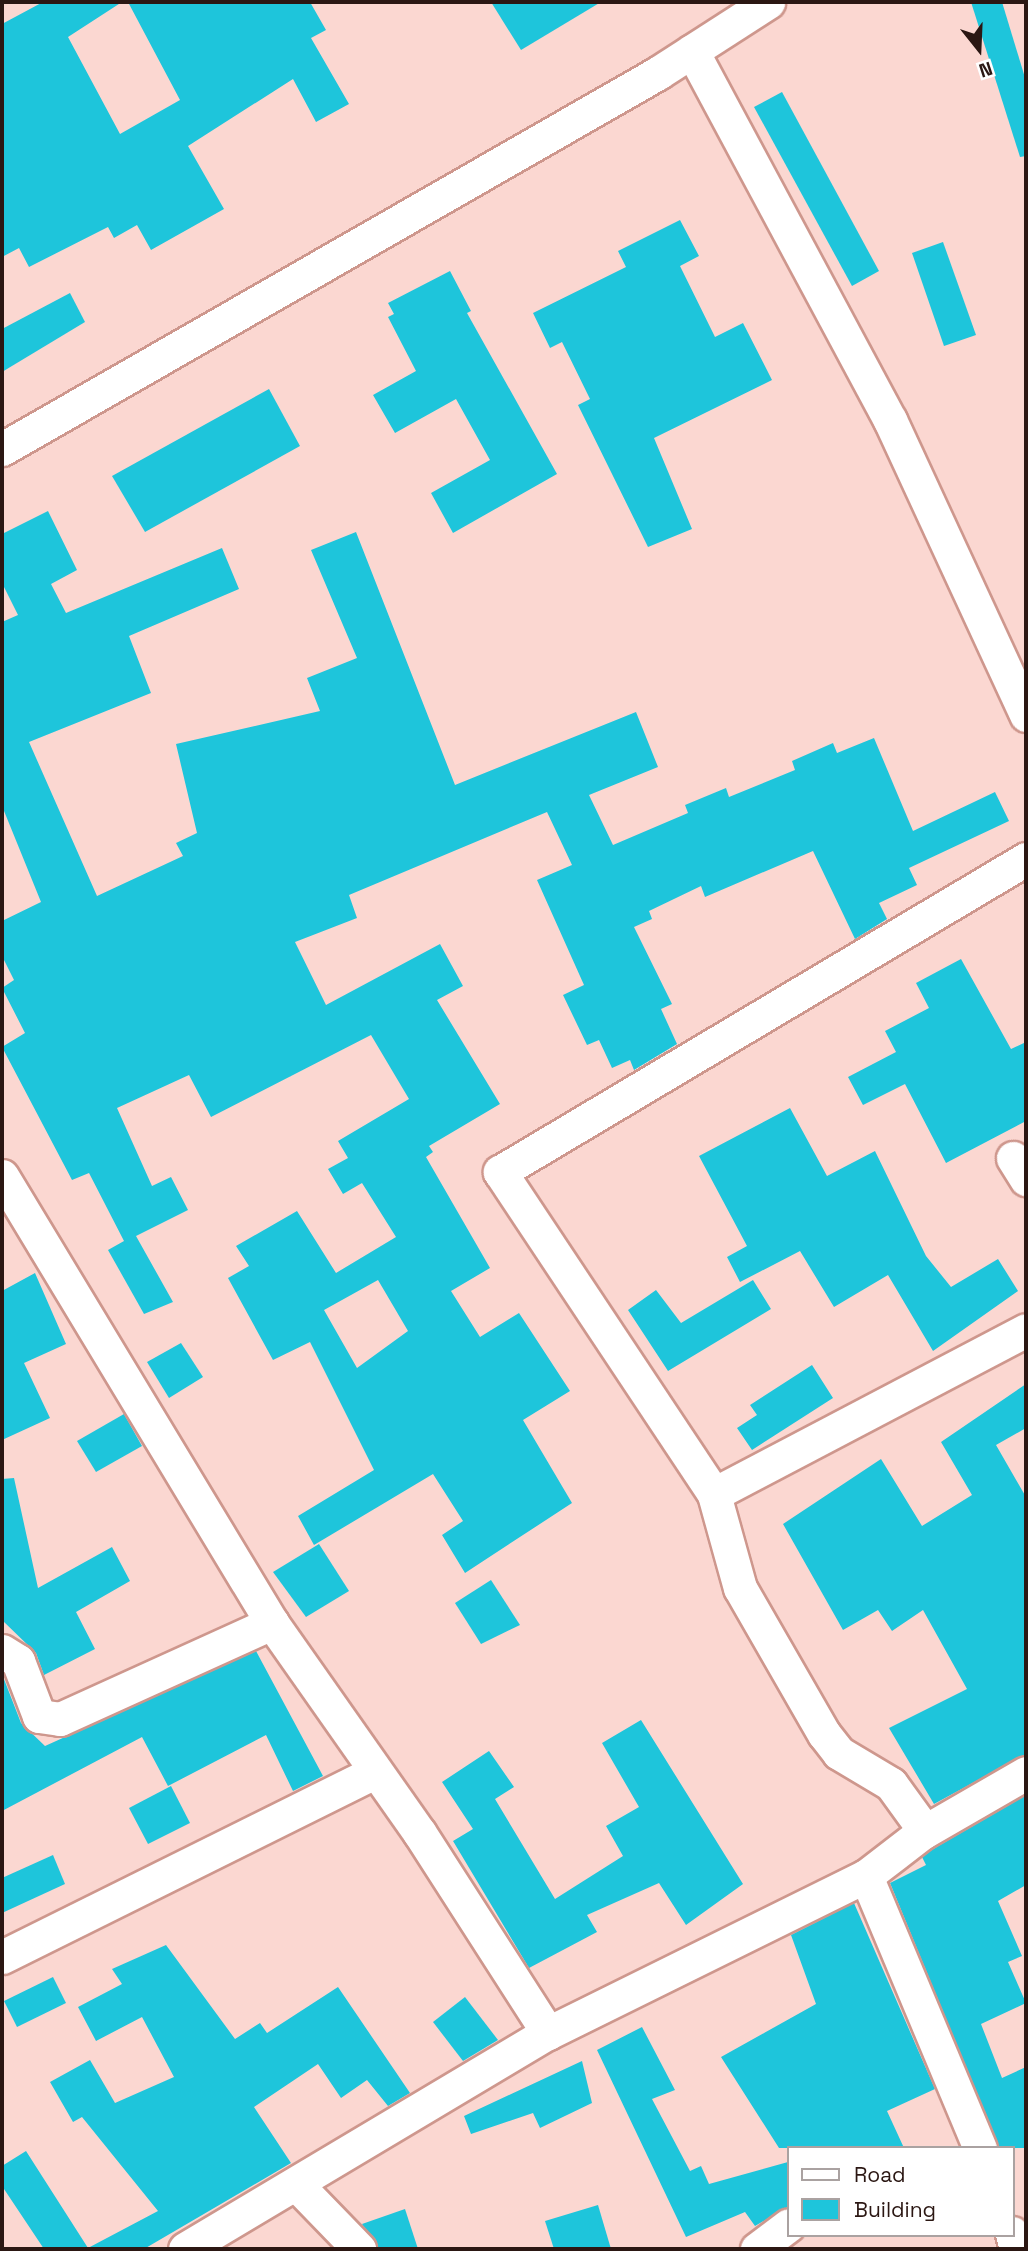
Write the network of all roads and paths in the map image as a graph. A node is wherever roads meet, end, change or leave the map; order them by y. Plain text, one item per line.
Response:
1 (768, 2) edge
2 (692, 51) junction
3 (2, 449) edge
4 (1026, 715) edge
5 (1026, 859) edge
6 (2, 1176) edge
7 (13, 1222) edge
8 (1026, 1330) edge
9 (714, 1494) junction
10 (272, 1623) junction
11 (2, 1651) edge
12 (373, 1773) junction
13 (1026, 1773) edge
14 (925, 1831) junction
15 (866, 1876) junction
16 (2, 1957) edge
17 (548, 2033) junction
18 (979, 2146) edge
19 (298, 2186) junction
20 (786, 2227) edge
21 (185, 2249) edge
22 (359, 2249) edge
23 (757, 2249) edge

1 - 2 street
2 - 3 street
2 - 4 street
5 - 9 street
6 - 7 street
7 - 10 street
8 - 9 street
9 - 14 street
10 - 11 street
10 - 12 street
12 - 16 street
12 - 17 street
13 - 14 street
14 - 15 street
15 - 17 street
15 - 18 street
17 - 19 street
19 - 21 street
19 - 22 street
20 - 23 street

